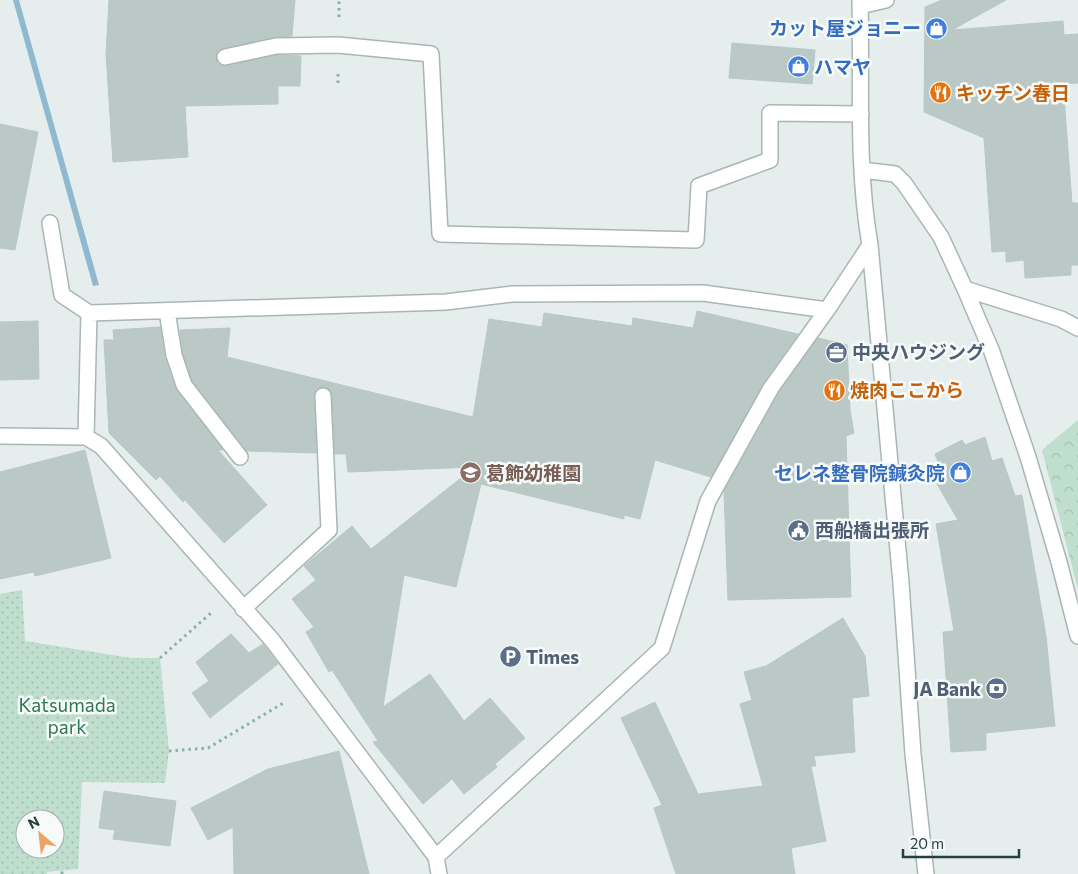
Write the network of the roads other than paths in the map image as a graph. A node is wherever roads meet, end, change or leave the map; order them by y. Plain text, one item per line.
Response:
1 (886, 0) edge
2 (860, 3) edge
3 (226, 57) dead end
4 (861, 114) junction
5 (862, 170) junction
6 (50, 223) dead end
7 (870, 245) junction
8 (966, 289) junction
9 (827, 310) junction
10 (167, 311) junction
11 (89, 313) junction
12 (1078, 328) edge
13 (323, 396) dead end
14 (0, 436) edge
15 (86, 437) junction
16 (240, 457) dead end
17 (243, 609) junction
18 (1078, 636) edge
19 (436, 857) junction
20 (440, 874) edge
21 (926, 874) edge

1 - 2 street
2 - 4 street
3 - 4 street
4 - 5 street
5 - 7 street
5 - 8 street
6 - 11 street
7 - 9 street
7 - 21 street
8 - 12 street
8 - 18 street
9 - 10 street
9 - 19 street
10 - 11 street
10 - 16 street
11 - 15 street
13 - 17 street
14 - 15 street
15 - 17 street
17 - 19 street
19 - 20 street

